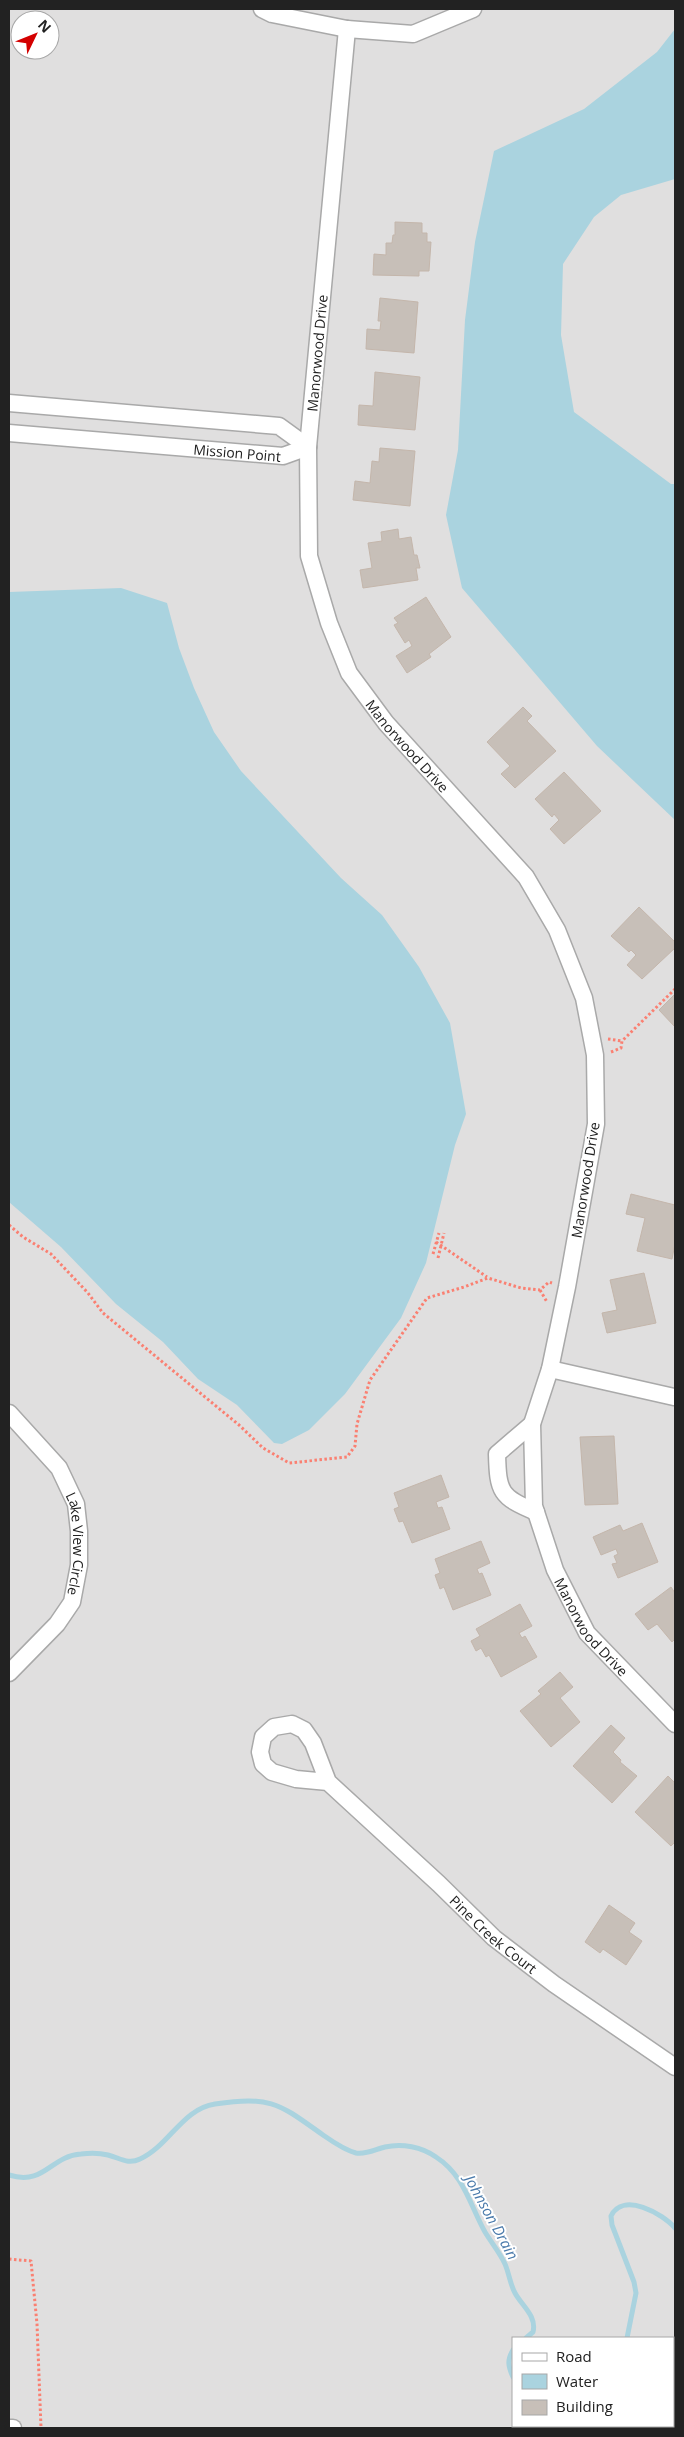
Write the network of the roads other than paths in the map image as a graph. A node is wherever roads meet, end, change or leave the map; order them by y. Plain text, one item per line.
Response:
1 (262, 9) edge
2 (472, 9) edge
3 (347, 30) junction
4 (9, 403) edge
5 (9, 433) edge
6 (308, 447) junction
7 (550, 1369) junction
8 (674, 1397) dead end
9 (9, 1413) edge
10 (532, 1424) junction
11 (536, 1512) junction
12 (9, 1673) edge
13 (675, 1724) edge
14 (328, 1782) dead end
15 (675, 2067) edge
16 (9, 2428) edge
17 (13, 2428) edge

1 - 3 street
2 - 3 street
3 - 6 street, Manorwood Drive
4 - 6 street, Mission Point
5 - 6 street, Mission Point
6 - 7 street, Manorwood Drive
7 - 8 street
7 - 10 street, Manorwood Drive
9 - 12 street, Lake View Circle
10 - 11 street, Manorwood Drive
10 - 11 street
11 - 13 street, Manorwood Drive
14 - 15 street, Pine Creek Court
16 - 17 street

